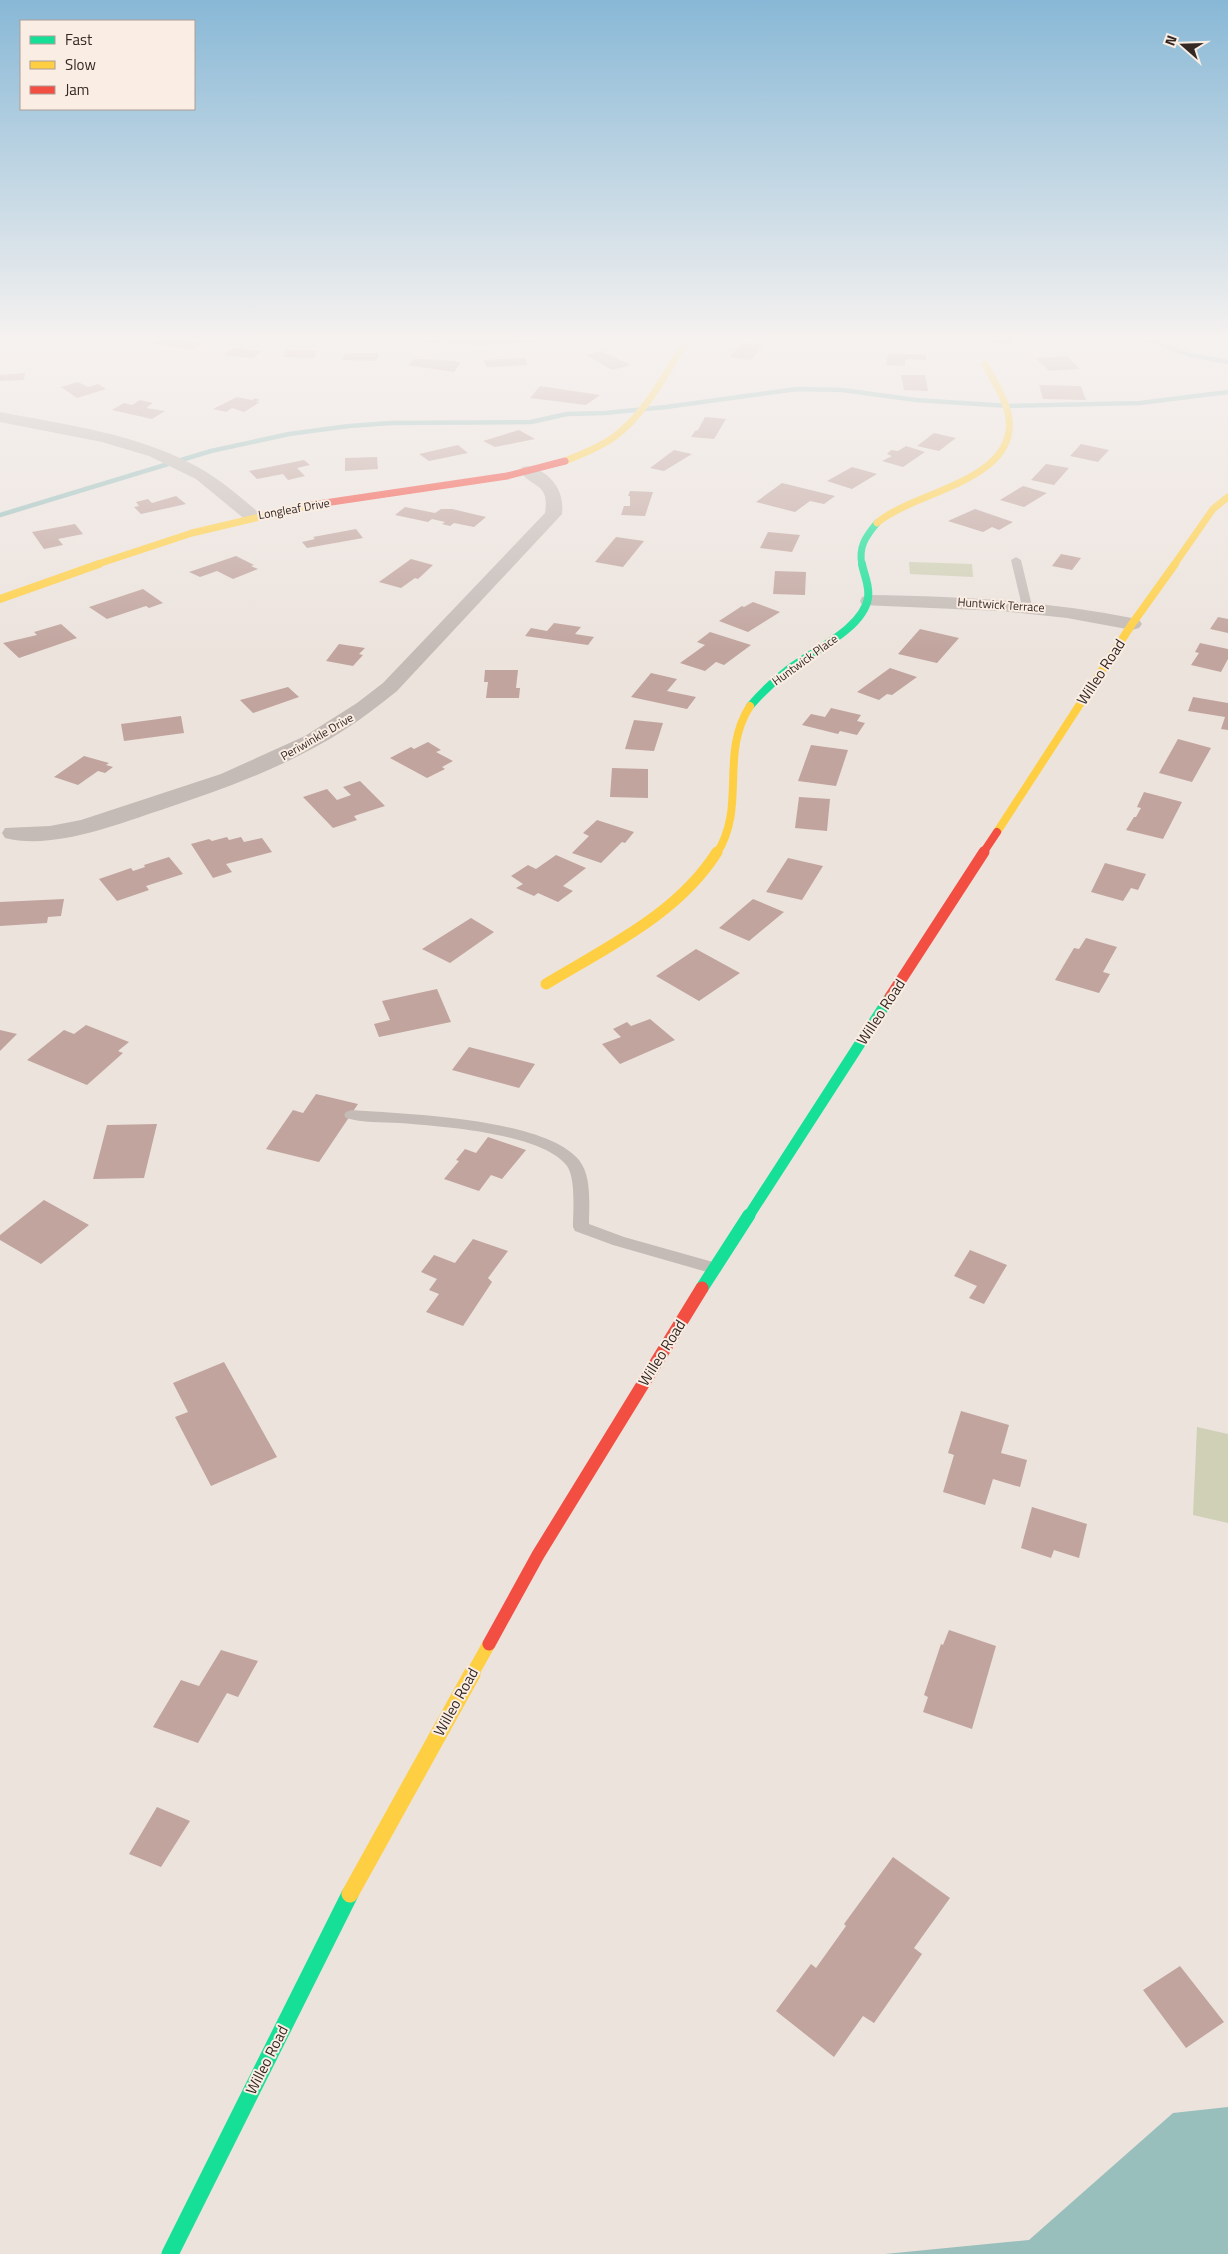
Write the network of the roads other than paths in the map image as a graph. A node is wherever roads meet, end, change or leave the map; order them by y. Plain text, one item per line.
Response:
1 (116, 441) edge
2 (608, 441) edge
3 (1007, 441) edge
4 (528, 471) junction
5 (1228, 497) edge
6 (252, 517) junction
7 (1016, 560) dead end
8 (0, 598) edge
9 (869, 601) junction
10 (1027, 606) junction
11 (1132, 624) junction
12 (13, 833) dead end
13 (546, 984) dead end
14 (351, 1115) dead end
15 (714, 1268) junction
16 (170, 2254) edge

1 - 6 street
2 - 4 street, Longleaf Drive
3 - 9 street
4 - 6 street, Longleaf Drive
4 - 12 street, Periwinkle Drive
5 - 11 street, Willeo Road
6 - 8 street, Longleaf Drive
7 - 10 lane
9 - 10 street, Huntwick Terrace
9 - 13 street, Huntwick Place
10 - 11 street, Huntwick Terrace
11 - 15 street, Willeo Road
14 - 15 lane
15 - 16 street, Willeo Road

